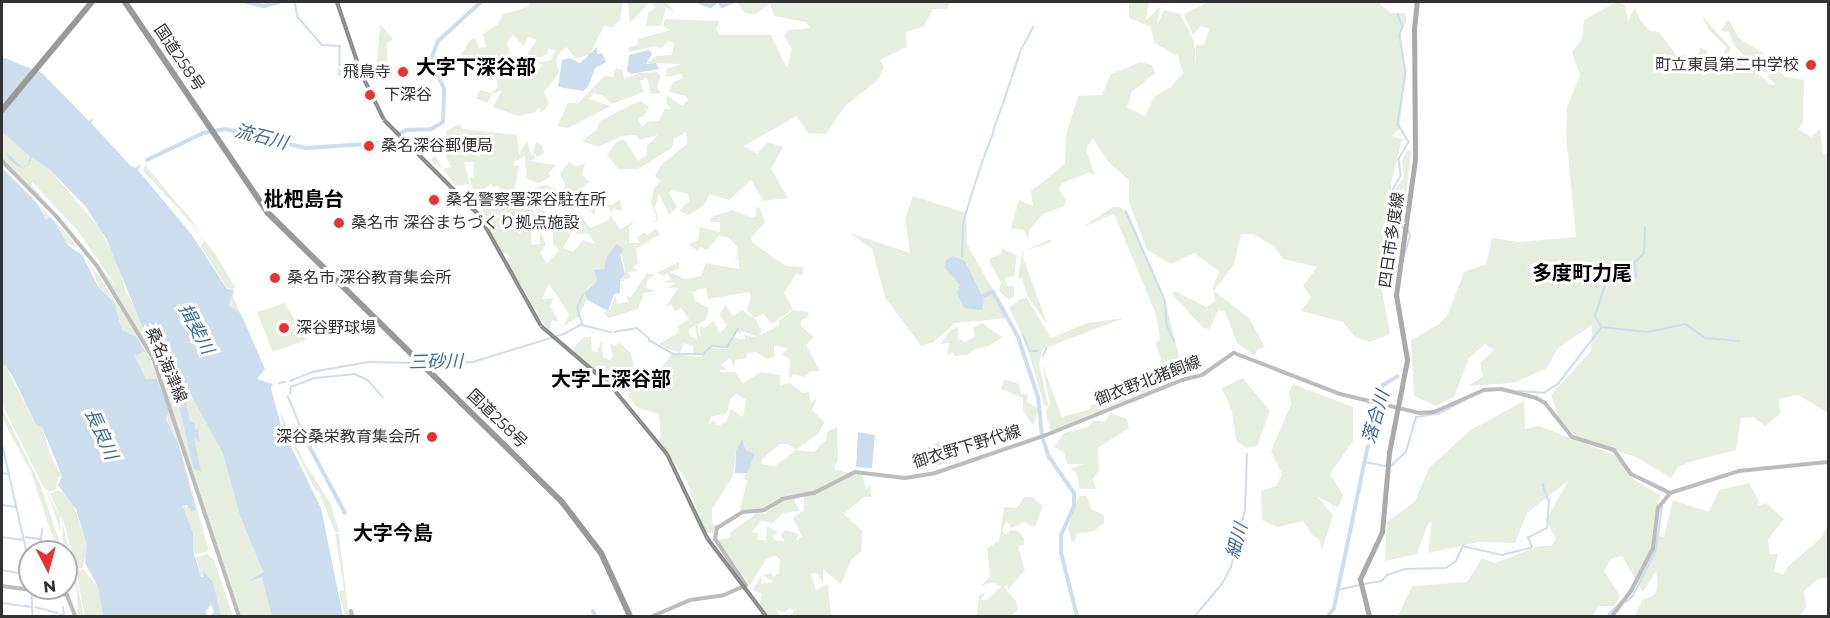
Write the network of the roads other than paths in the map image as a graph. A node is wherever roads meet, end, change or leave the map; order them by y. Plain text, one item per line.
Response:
1 (90, 2) edge
2 (124, 2) edge
3 (1417, 2) edge
4 (2, 105) edge
5 (2, 110) edge
6 (2, 161) edge
7 (1396, 408) junction
8 (1046, 435) joint
9 (1828, 462) edge
10 (1670, 493) junction
11 (2, 586) edge
12 (351, 611) dead end
13 (75, 616) edge
14 (239, 616) edge
15 (352, 616) edge
16 (629, 616) edge
17 (653, 616) edge
18 (1369, 616) edge
19 (1612, 616) edge

1 - 4 highway
1 - 5 highway
2 - 16 highway, 国道258号
3 - 7 main road, 四日市多度線
6 - 14 main road, 桑名海津線
7 - 8 main road, 御衣野北猪飼線
7 - 10 main road, 御衣野北猪飼線
7 - 18 main road, 四日市多度線
8 - 17 main road, 御衣野下野代線
9 - 10 main road
10 - 19 main road
11 - 13 main road
12 - 15 main road

